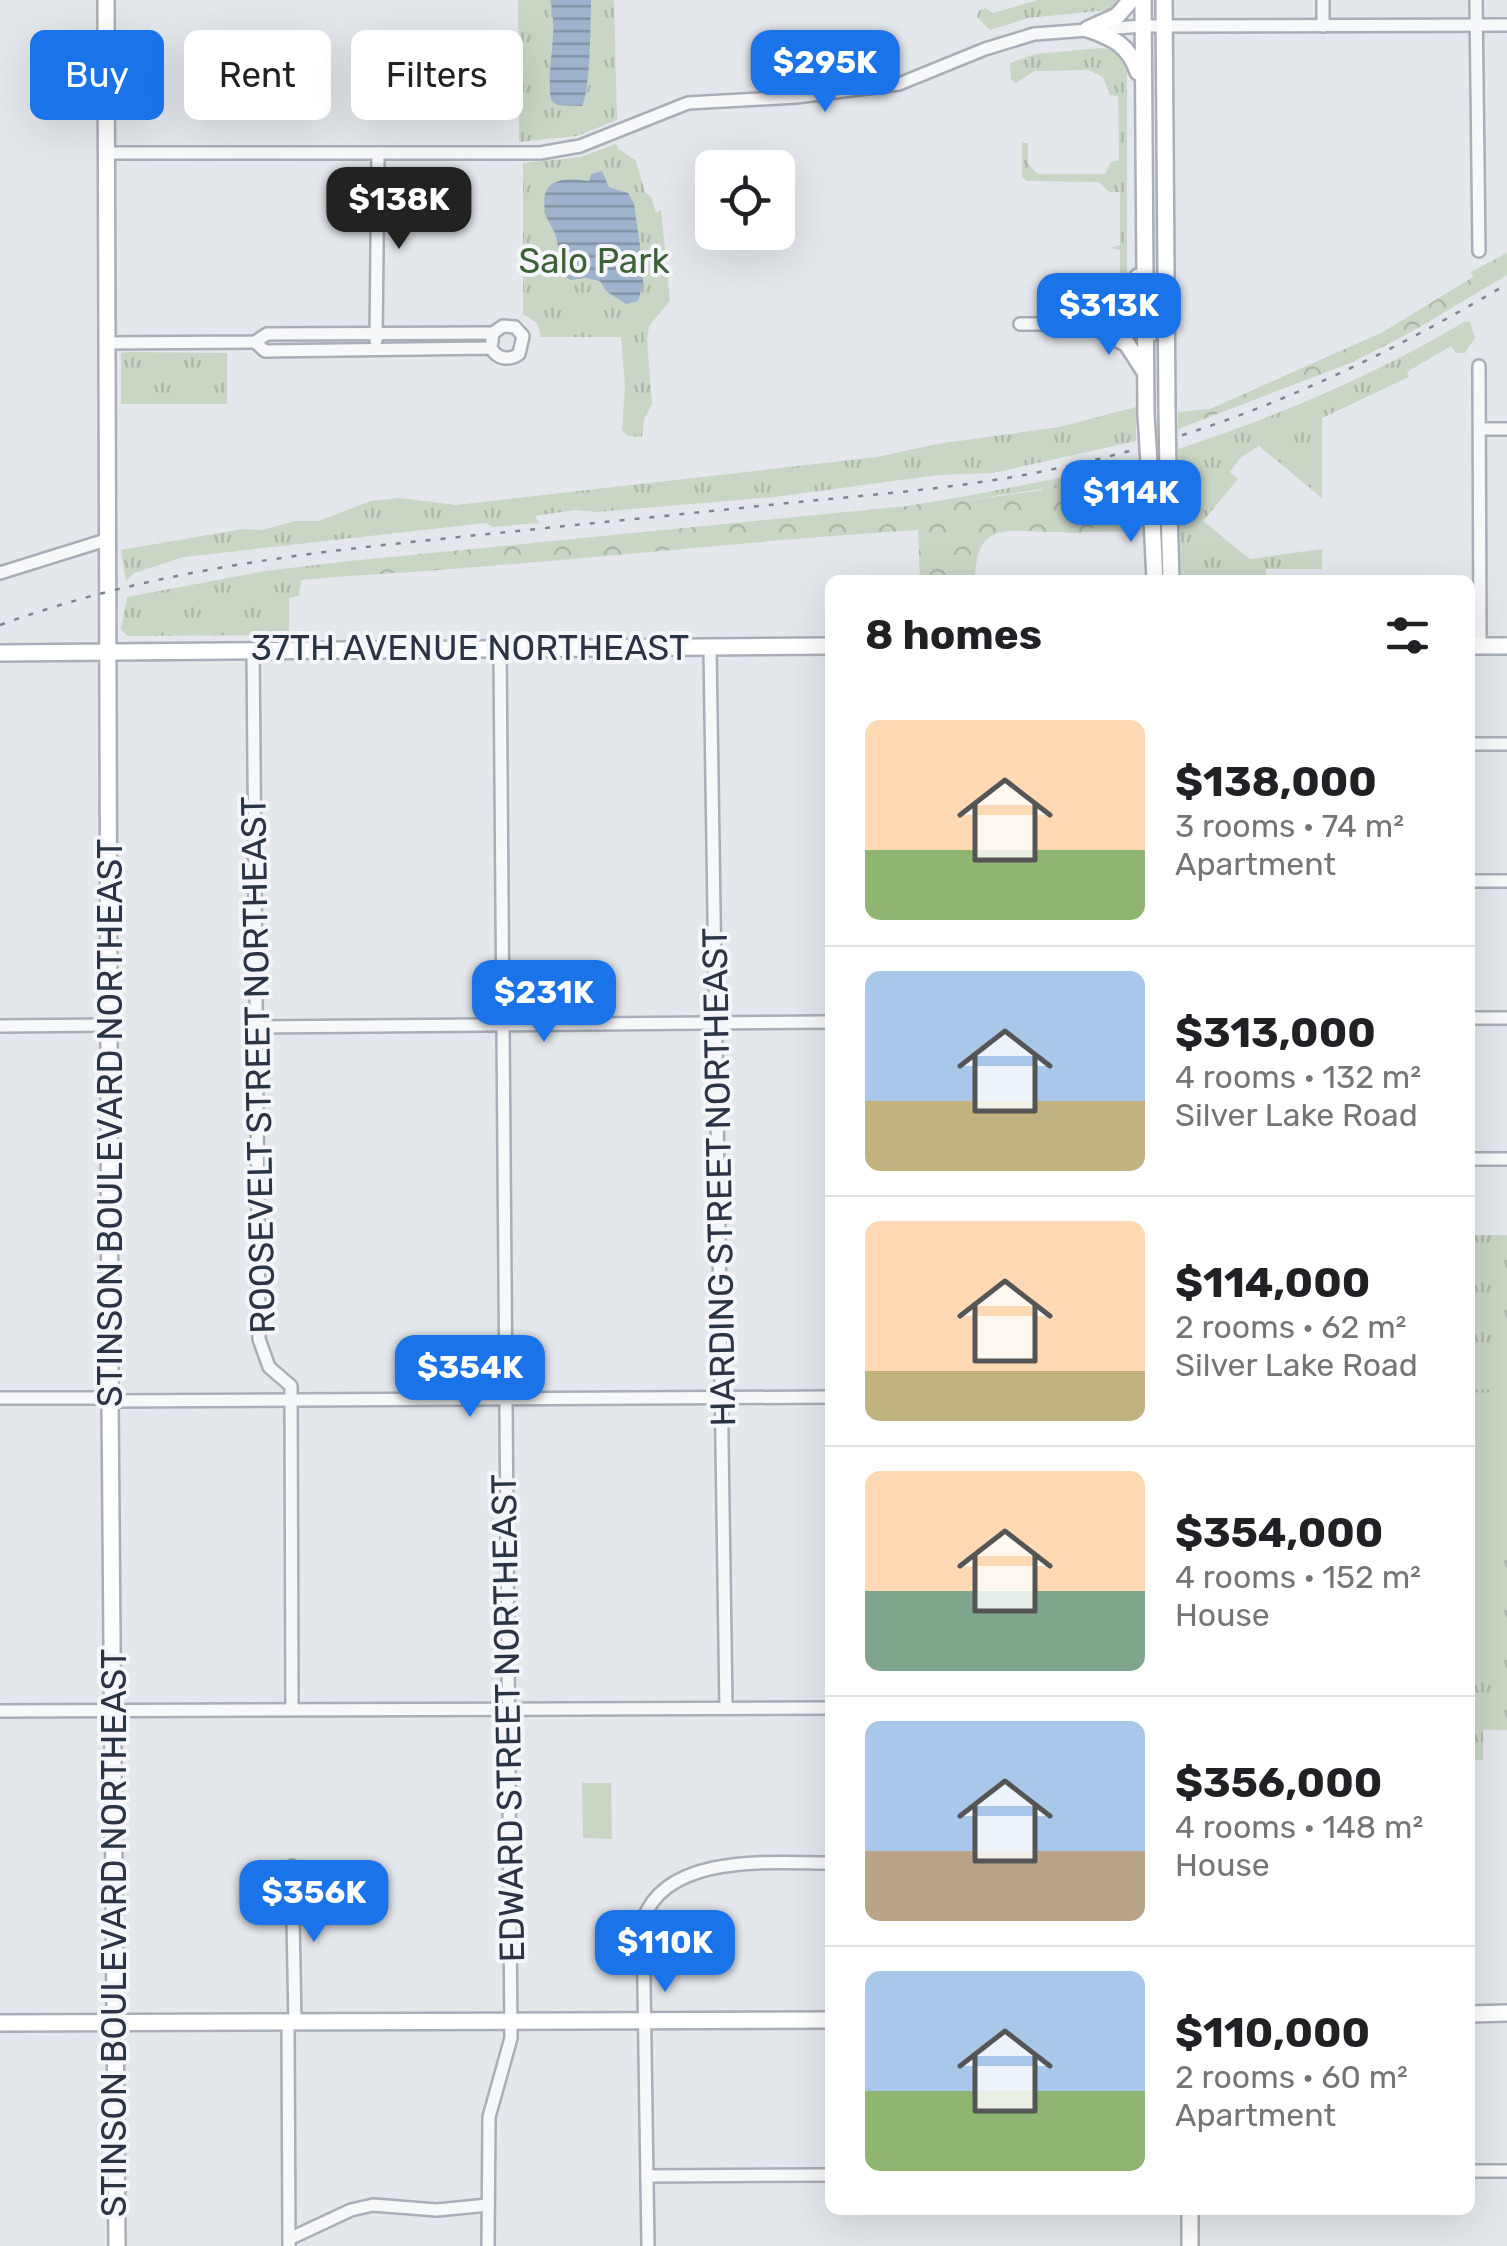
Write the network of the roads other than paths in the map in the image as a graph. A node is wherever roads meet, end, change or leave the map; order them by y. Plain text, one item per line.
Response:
1 (106, 0) edge
2 (1131, 0) edge
3 (1143, 0) edge
4 (1164, 0) edge
5 (1322, 0) edge
6 (1476, 0) edge
7 (1507, 25) edge
8 (1143, 26) junction
9 (1323, 26) junction
10 (1476, 26) junction
11 (1164, 27) junction
12 (1088, 29) junction
13 (1143, 86) junction
14 (105, 153) junction
15 (378, 153) junction
16 (1144, 241) junction
17 (1479, 250) dead end
18 (1020, 324) dead end
19 (1091, 324) junction
20 (1145, 331) junction
21 (493, 332) junction
22 (376, 334) junction
23 (255, 342) junction
24 (108, 344) junction
25 (491, 348) junction
26 (376, 350) junction
27 (1166, 357) junction
28 (1479, 366) dead end
29 (1145, 373) junction
30 (1480, 428) junction
31 (1507, 429) edge
32 (109, 538) junction
33 (0, 573) edge
34 (1155, 575) edge
35 (1171, 575) edge
36 (825, 646) edge
37 (1475, 646) edge
38 (1507, 646) edge
39 (710, 647) junction
40 (500, 648) junction
41 (253, 649) junction
42 (0, 652) edge
43 (109, 652) junction
44 (1475, 744) edge
45 (1507, 744) edge
46 (1507, 881) edge
47 (1475, 882) edge
48 (1475, 1018) edge
49 (1507, 1018) edge
50 (825, 1022) edge
51 (718, 1023) junction
52 (110, 1025) junction
53 (503, 1025) junction
54 (0, 1026) edge
55 (258, 1027) junction
56 (1475, 1159) edge
57 (1507, 1159) edge
58 (722, 1397) junction
59 (825, 1397) edge
60 (0, 1398) edge
61 (506, 1399) junction
62 (110, 1400) junction
63 (290, 1400) junction
64 (726, 1708) junction
65 (825, 1708) edge
66 (292, 1709) junction
67 (508, 1709) junction
68 (112, 1710) junction
69 (0, 1711) edge
70 (825, 1863) edge
71 (292, 1866) dead end
72 (1475, 2014) edge
73 (1507, 2014) edge
74 (825, 2020) edge
75 (644, 2021) junction
76 (0, 2022) edge
77 (117, 2022) junction
78 (511, 2022) junction
79 (292, 2024) junction
80 (1475, 2171) edge
81 (1507, 2171) edge
82 (825, 2174) edge
83 (647, 2176) junction
84 (488, 2205) junction
85 (1190, 2215) edge
86 (289, 2243) edge
87 (117, 2246) edge
88 (488, 2246) edge
89 (648, 2246) edge
90 (1190, 2246) edge

1 - 14 street, STINSON BOULEVARD NORTHEAST
2 - 12 street
3 - 8 street
4 - 11 street
5 - 9 street
6 - 10 street
7 - 10 street
8 - 11 street
8 - 12 street
8 - 13 street
9 - 10 street
9 - 11 street
10 - 17 street
11 - 27 street
12 - 13 street
12 - 15 street
13 - 16 street
14 - 15 street
14 - 24 street, STINSON BOULEVARD NORTHEAST
15 - 22 street
16 - 19 street
16 - 20 street
18 - 19 street
19 - 20 street
19 - 29 street
20 - 27 street
20 - 29 street
21 - 22 street
21 - 25 street
21 - 25 street
22 - 23 street
22 - 26 street
23 - 24 street
23 - 26 street
24 - 32 street, STINSON BOULEVARD NORTHEAST
25 - 26 street
27 - 35 street, bridge
28 - 30 street
29 - 34 street, bridge
30 - 31 street
30 - 37 street
32 - 33 street
32 - 43 street, STINSON BOULEVARD NORTHEAST
36 - 39 street, 37TH AVENUE NORTHEAST
37 - 38 street
39 - 40 street, 37TH AVENUE NORTHEAST
39 - 51 street, HARDING STREET NORTHEAST
40 - 41 street, 37TH AVENUE NORTHEAST
40 - 53 street, EDWARD STREET NORTHEAST
41 - 43 street, 37TH AVENUE NORTHEAST
41 - 55 street, ROOSEVELT STREET NORTHEAST
42 - 43 street, 37TH AVENUE NORTHEAST
43 - 52 street, STINSON BOULEVARD NORTHEAST
44 - 45 street
46 - 47 street
48 - 49 street
50 - 51 street
51 - 53 street
51 - 58 street, HARDING STREET NORTHEAST
52 - 54 street
52 - 62 street, STINSON BOULEVARD NORTHEAST
53 - 55 street
53 - 61 street, EDWARD STREET NORTHEAST
55 - 63 street, ROOSEVELT STREET NORTHEAST
56 - 57 street
58 - 59 street
58 - 61 street
58 - 64 street, HARDING STREET NORTHEAST
60 - 62 street
61 - 63 street
61 - 67 street, EDWARD STREET NORTHEAST
62 - 63 street
62 - 68 street, STINSON BOULEVARD NORTHEAST
63 - 66 street
64 - 65 street
64 - 67 street
66 - 67 street
66 - 68 street
67 - 78 street, EDWARD STREET NORTHEAST
68 - 69 street
68 - 77 street, STINSON BOULEVARD NORTHEAST
70 - 75 street
71 - 79 street
72 - 73 street
74 - 75 street
75 - 78 street
75 - 83 street
76 - 77 street
77 - 79 street
77 - 87 street, STINSON BOULEVARD NORTHEAST
78 - 79 street
78 - 84 street, EDWARD STREET NORTHEAST
79 - 86 street
80 - 81 street
82 - 83 street
83 - 89 street
84 - 86 street
84 - 88 street, EDWARD STREET NORTHEAST
85 - 90 street

